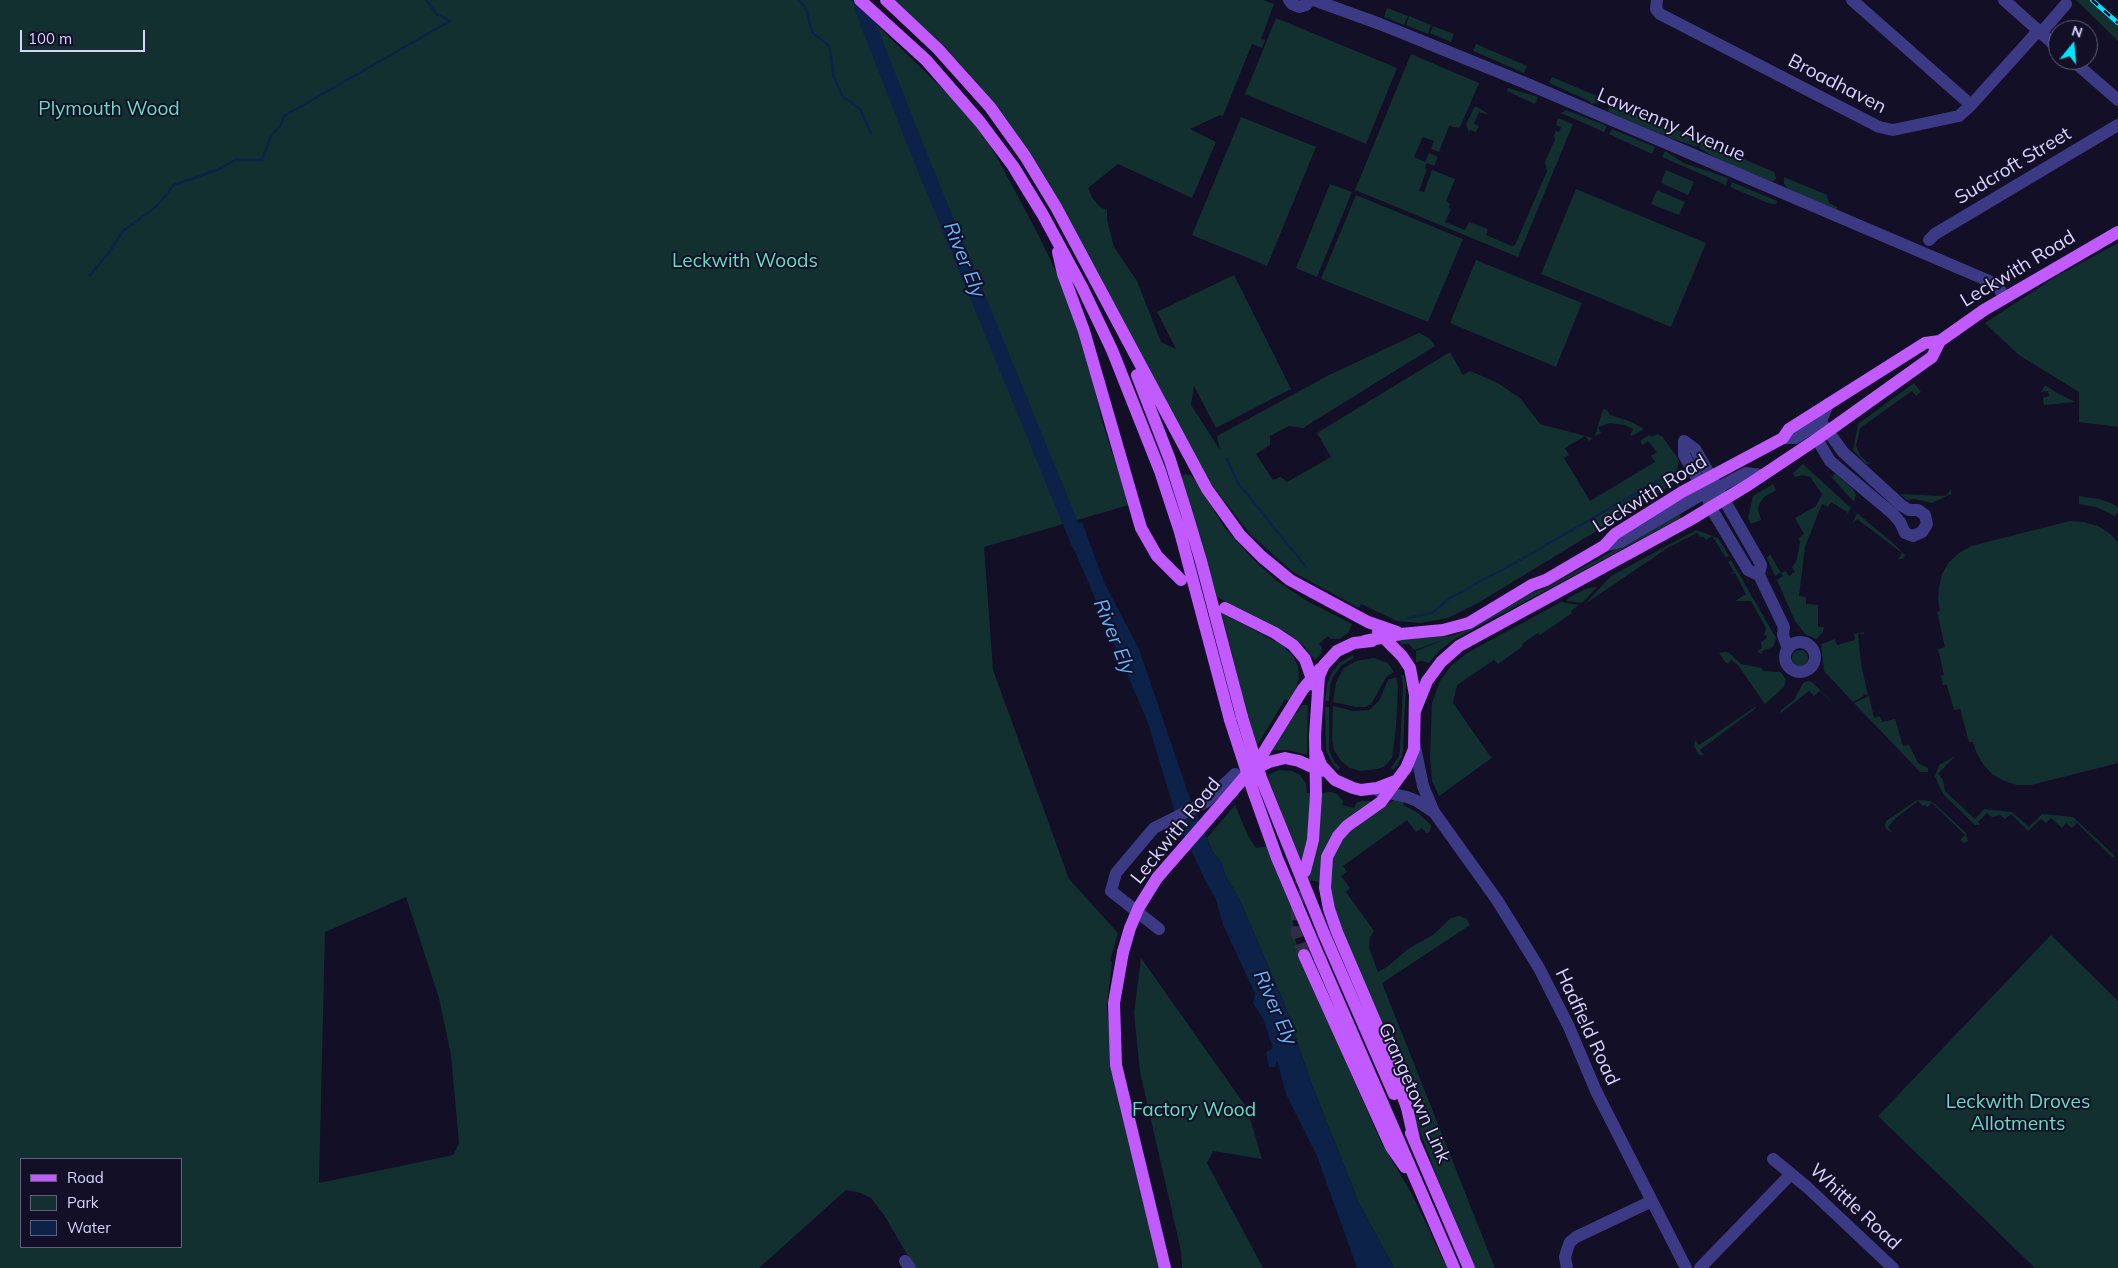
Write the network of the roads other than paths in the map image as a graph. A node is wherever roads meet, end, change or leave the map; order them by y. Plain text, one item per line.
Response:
1 (860, 0) edge
2 (886, 0) edge
3 (1288, 0) edge
4 (1310, 0) edge
5 (1314, 0) edge
6 (1852, 0) edge
7 (2004, 0) edge
8 (2066, 4) dead end
9 (1657, 5) edge
10 (2040, 32) junction
11 (2048, 39) edge
12 (2084, 70) edge
13 (2118, 100) edge
14 (1971, 105) junction
15 (2118, 125) edge
16 (2118, 232) edge
17 (1054, 236) junction
18 (1929, 240) dead end
19 (2005, 298) junction
20 (1110, 311) junction
21 (1940, 341) junction
22 (1828, 404) junction
23 (1824, 428) junction
24 (1783, 438) junction
25 (1817, 439) junction
26 (1761, 475) junction
27 (1714, 481) junction
28 (1703, 488) junction
29 (1725, 498) junction
30 (1711, 508) junction
31 (1909, 510) junction
32 (1900, 522) junction
33 (1759, 575) junction
34 (1181, 580) dead end
35 (1225, 608) dead end
36 (1368, 622) junction
37 (1784, 626) junction
38 (1401, 634) junction
39 (1382, 637) junction
40 (1365, 641) junction
41 (1803, 643) junction
42 (1394, 648) junction
43 (1788, 649) junction
44 (1324, 665) junction
45 (1312, 678) junction
46 (1317, 692) junction
47 (1416, 711) junction
48 (1236, 718) junction
49 (1414, 742) junction
50 (1315, 749) junction
51 (1316, 768) junction
52 (1329, 774) junction
53 (1245, 776) junction
54 (1391, 787) junction
55 (1367, 789) joint
56 (1434, 812) junction
57 (1305, 871) tunnel mouth
58 (1159, 929) dead end
59 (1304, 955) tunnel mouth
60 (1414, 1139) junction
61 (1773, 1159) dead end
62 (1791, 1174) junction
63 (1422, 1192) junction
64 (1652, 1201) junction
65 (1165, 1268) edge
66 (1454, 1268) edge
67 (1469, 1268) edge
68 (1567, 1268) edge
69 (1686, 1268) edge
70 (1700, 1268) edge
71 (1893, 1268) edge

1 - 17 main road
2 - 20 main road
3 - 4 street
5 - 19 street, Lawrenny Avenue
6 - 14 street
7 - 10 street
8 - 10 street, Broadhaven
9 - 14 street, Broadhaven
10 - 11 street
10 - 14 street, Broadhaven
12 - 13 street
15 - 18 street, Sudcroft Street
16 - 19 main road, Leckwith Road
17 - 34 main road
17 - 48 main road
19 - 21 main road, Leckwith Road
20 - 36 main road
20 - 48 main road
21 - 22 main road, Leckwith Road
21 - 23 main road, Leckwith Road
22 - 23 street
22 - 24 main road, Leckwith Road
23 - 24 street
23 - 25 main road, Leckwith Road
23 - 31 street
24 - 27 main road, Leckwith Road
25 - 26 main road, Leckwith Road
25 - 32 street
26 - 27 street
26 - 29 main road, Leckwith Road
27 - 28 main road, Leckwith Road
27 - 28 street
27 - 29 street
28 - 29 street
28 - 30 street
28 - 38 main road, Leckwith Road
29 - 30 main road, Leckwith Road
29 - 33 street
30 - 33 street
30 - 47 main road, Leckwith Road
31 - 32 street
31 - 32 street
33 - 37 street
35 - 45 main road
36 - 38 main road
36 - 39 main road
37 - 41 street
37 - 43 street
38 - 39 main road, Leckwith Road
39 - 40 main road, Leckwith Road
39 - 42 main road
40 - 42 main road
40 - 44 main road
41 - 43 street
41 - 43 street
42 - 47 main road
44 - 45 main road, Leckwith Road
44 - 46 main road
45 - 46 main road
45 - 53 main road, Leckwith Road
46 - 50 main road
47 - 49 main road
48 - 60 main road, Grangetown Link, bridge
48 - 63 main road, Grangetown Link, bridge
49 - 54 main road
49 - 56 street
50 - 51 main road
50 - 52 main road
51 - 52 main road, Leckwith Road
51 - 53 main road, Leckwith Road
51 - 57 main road
52 - 55 main road
53 - 58 street
53 - 65 main road, Leckwith Road, bridge
54 - 55 street
54 - 56 street
54 - 60 main road
56 - 64 street, Hadfield Road
59 - 63 main road
60 - 67 main road, Grangetown Link
61 - 62 street, Whittle Road
62 - 70 street, Whittle Road
62 - 71 street, Whittle Road
63 - 66 main road, Grangetown Link
64 - 68 street
64 - 69 street, Hadfield Road

